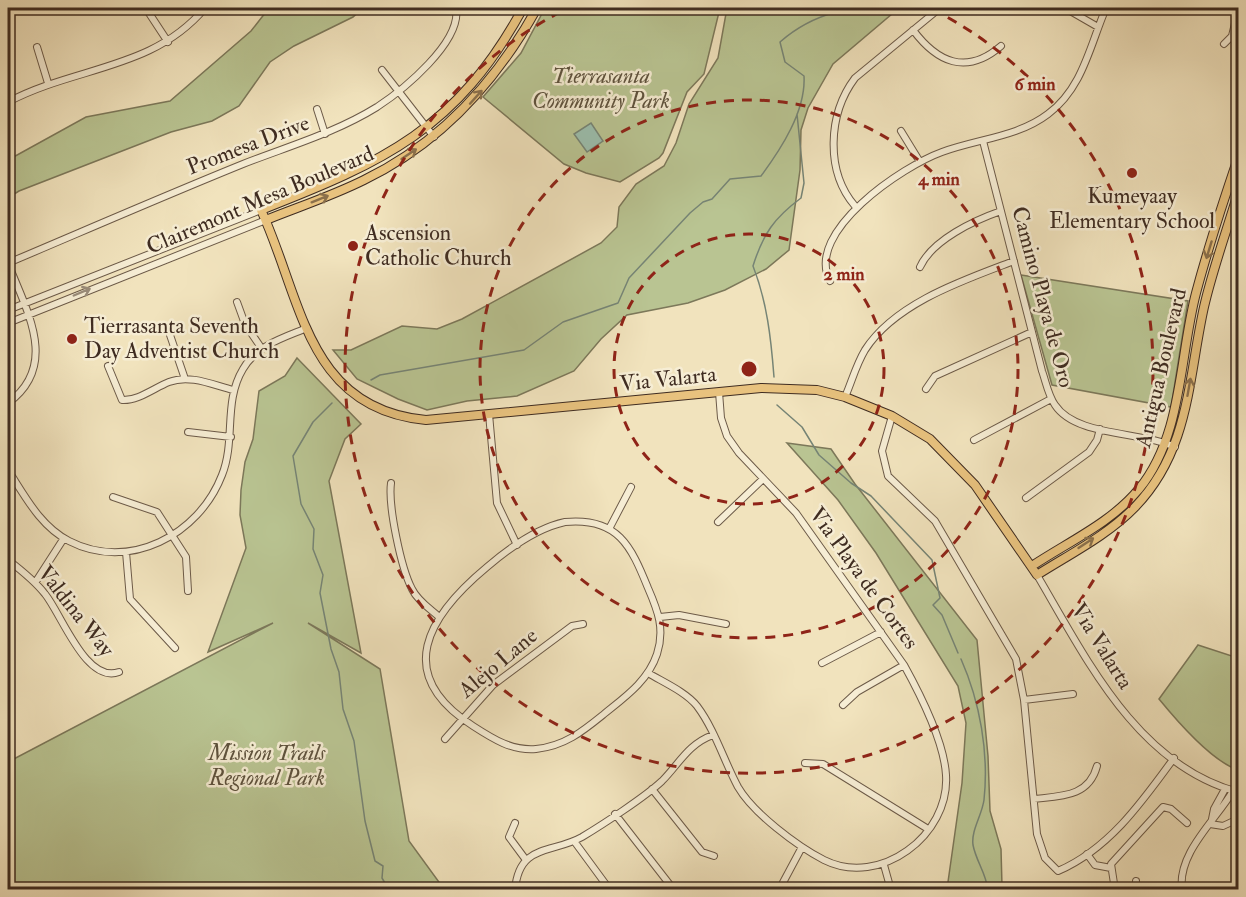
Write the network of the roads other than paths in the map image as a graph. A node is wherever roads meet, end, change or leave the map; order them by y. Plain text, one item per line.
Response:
1 (205, 8) edge
2 (456, 8) edge
3 (523, 8) edge
4 (537, 8) edge
5 (940, 8) edge
6 (1065, 8) edge
7 (1106, 8) edge
8 (147, 10) dead end
9 (1239, 11) edge
10 (1098, 27) junction
11 (913, 30) junction
12 (507, 36) junction
13 (168, 42) junction
14 (1224, 44) dead end
15 (1001, 46) dead end
16 (37, 47) dead end
17 (508, 57) junction
18 (382, 70) dead end
19 (48, 83) junction
20 (397, 92) junction
21 (8, 102) edge
22 (316, 109) dead end
23 (426, 128) junction
24 (901, 131) dead end
25 (326, 134) junction
26 (434, 137) junction
27 (983, 141) junction
28 (1239, 158) edge
29 (920, 162) junction
30 (1239, 193) edge
31 (855, 206) junction
32 (261, 210) junction
33 (1001, 211) junction
34 (1219, 216) junction
35 (266, 220) junction
36 (1227, 229) junction
37 (1014, 261) junction
38 (8, 263) edge
39 (921, 267) dead end
40 (830, 281) dead end
41 (237, 302) dead end
42 (24, 304) junction
43 (1193, 306) junction
44 (8, 310) edge
45 (1203, 313) junction
46 (28, 315) junction
47 (8, 322) edge
48 (307, 328) junction
49 (1032, 332) junction
50 (170, 335) dead end
51 (262, 349) junction
52 (108, 366) dead end
53 (185, 379) junction
54 (926, 389) dead end
55 (233, 390) junction
56 (719, 392) junction
57 (846, 397) junction
58 (1051, 399) junction
59 (8, 403) edge
60 (489, 414) junction
61 (892, 416) junction
62 (1100, 429) junction
63 (188, 432) dead end
64 (231, 437) junction
65 (974, 440) dead end
66 (1166, 442) junction
67 (1175, 447) junction
68 (8, 470) edge
69 (763, 479) junction
70 (391, 483) dead end
71 (631, 487) dead end
72 (113, 497) dead end
73 (1026, 498) dead end
74 (718, 522) dead end
75 (609, 529) junction
76 (173, 536) junction
77 (64, 538) junction
78 (517, 545) junction
79 (126, 552) junction
80 (8, 560) edge
81 (1032, 566) junction
82 (1037, 575) junction
83 (35, 584) junction
84 (188, 591) dead end
85 (438, 616) junction
86 (660, 617) junction
87 (583, 624) dead end
88 (726, 624) dead end
89 (881, 632) junction
90 (175, 648) dead end
91 (822, 663) dead end
92 (904, 665) junction
93 (120, 672) dead end
94 (648, 673) junction
95 (1073, 694) dead end
96 (1024, 700) junction
97 (843, 705) dead end
98 (461, 718) junction
99 (713, 735) junction
100 (444, 739) dead end
101 (1174, 758) junction
102 (805, 763) dead end
103 (1097, 766) dead end
104 (652, 789) junction
105 (1225, 789) junction
106 (1236, 792) edge
107 (1034, 799) junction
108 (615, 814) junction
109 (1239, 819) edge
110 (1187, 822) dead end
111 (515, 823) dead end
112 (1210, 824) junction
113 (928, 829) junction
114 (574, 841) junction
115 (802, 847) junction
116 (1087, 854) junction
117 (714, 856) dead end
118 (526, 860) junction
119 (884, 865) junction
120 (1111, 868) junction
121 (1136, 881) dead end
122 (515, 890) edge
123 (610, 890) edge
124 (674, 890) edge
125 (779, 890) edge
126 (891, 890) edge
127 (1115, 890) edge
128 (1136, 890) edge
129 (1182, 890) edge

1 - 13 street
2 - 20 street, Promesa Drive
3 - 12 main road, Clairemont Mesa Boulevard
4 - 17 main road, Clairemont Mesa Boulevard
5 - 11 street
6 - 10 street
7 - 10 street
8 - 13 street
9 - 14 street
10 - 27 street
11 - 15 street
11 - 31 street
12 - 17 main road
12 - 23 main road, Clairemont Mesa Boulevard
13 - 19 street
16 - 19 street
26 -> 17 main road, Clairemont Mesa Boulevard
18 - 20 street
19 - 21 street
20 - 23 street
20 - 25 street, Promesa Drive
22 - 25 street
23 - 26 street
23 - 32 main road, Clairemont Mesa Boulevard
24 - 29 street
25 - 38 street, Promesa Drive
35 -> 26 main road, Clairemont Mesa Boulevard
27 - 29 street
27 - 33 street, Camino Playa de Oro
28 - 34 main road, Antigua Boulevard
29 - 31 street
30 - 36 main road, Antigua Boulevard
31 - 40 street
32 - 35 main road, Via Valarta
32 - 42 street, Clairemont Mesa Boulevard
33 - 37 street, Camino Playa de Oro
33 - 39 street
34 - 36 main road
34 -> 43 main road, Antigua Boulevard
46 -> 35 street, Clairemont Mesa Boulevard
35 - 48 main road, Via Valarta
36 - 45 main road, Antigua Boulevard
37 - 49 street, Camino Playa de Oro
37 - 57 street
38 - 42 street
41 - 51 street
42 - 44 street, Clairemont Mesa Boulevard
42 - 46 street
43 - 45 main road
43 - 66 main road, Antigua Boulevard
67 -> 45 main road, Antigua Boulevard
46 - 47 street, Clairemont Mesa Boulevard
46 - 59 street
48 - 51 street
48 - 60 main road, Via Valarta
49 - 54 street
49 - 58 street, Camino Playa de Oro
50 - 53 street
51 - 55 street
52 - 53 street
53 - 55 street
55 - 64 street
56 - 57 main road, Via Valarta
56 - 60 main road, Via Valarta
56 - 69 street, Via Playa de Cortes
57 - 61 main road, Via Valarta
58 - 62 street, Camino Playa de Oro
58 - 65 street
60 - 78 street
61 - 81 main road, Via Valarta
61 - 96 street
62 - 66 street, Camino Playa de Oro
62 - 73 street
63 - 64 street
64 - 76 street
66 - 67 street, Camino Playa de Oro
66 - 81 main road, Antigua Boulevard
82 -> 67 main road, Antigua Boulevard
68 - 77 street
69 - 74 street
69 - 89 street, Via Playa de Cortes
70 - 85 street
71 - 75 street
72 - 76 street
75 - 78 street
75 - 86 street
76 - 79 street
76 - 84 street
77 - 79 street
77 - 83 street
78 - 85 street
79 - 90 street
80 - 83 street, Valdina Way
81 - 82 main road, Via Valarta
82 - 101 street, Via Valarta
83 - 93 street, Valdina Way
85 - 98 street
86 - 88 street
86 - 94 street
87 - 98 street, Alejo Lane
89 - 91 street
89 - 92 street, Via Playa de Cortes
92 - 97 street
92 - 113 street, Via Playa de Cortes
94 - 98 street
94 - 99 street
95 - 96 street
96 - 107 street
98 - 100 street, Alejo Lane
99 - 104 street
99 - 115 street
101 - 105 street, Via Valarta
101 - 116 street
102 - 113 street
103 - 107 street
104 - 108 street
104 - 117 street
105 - 106 street, Via Valarta
105 - 112 street
106 - 112 street
107 - 116 street
108 - 114 street
108 - 124 street
109 - 112 street
110 - 120 street
111 - 118 street
112 - 129 street
113 - 119 street
114 - 118 street
114 - 123 street
115 - 119 street
115 - 125 street
116 - 120 street
118 - 122 street
119 - 126 street
120 - 127 street
121 - 128 street

